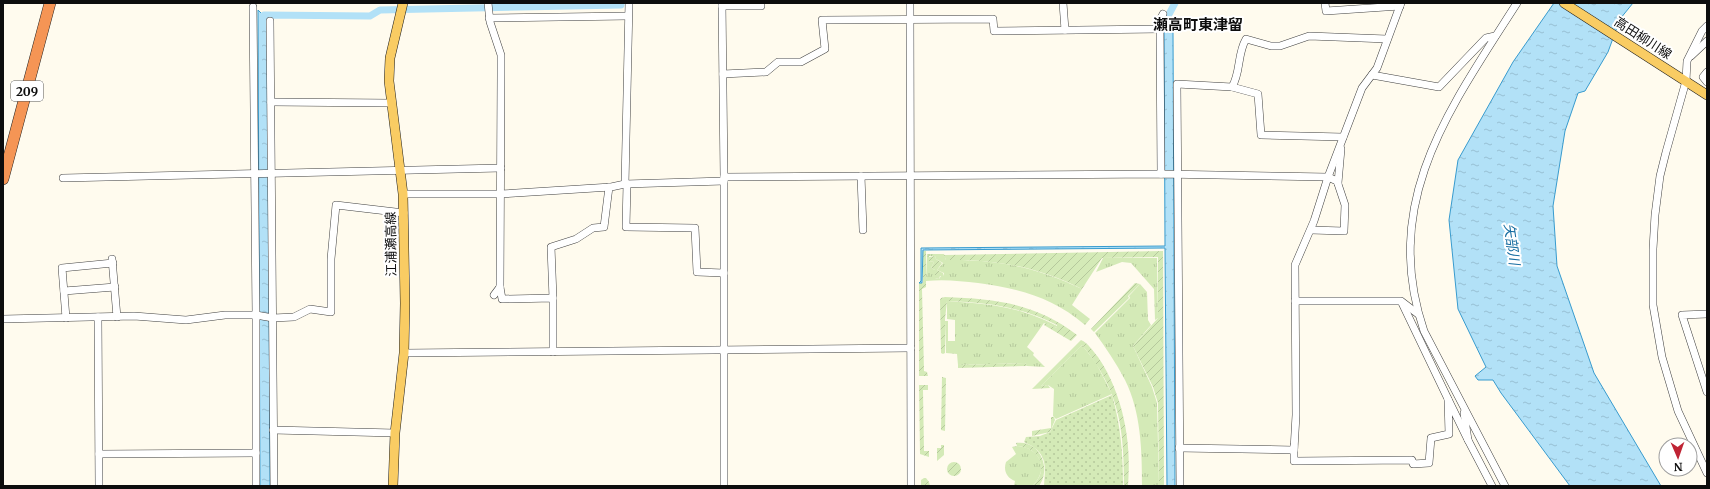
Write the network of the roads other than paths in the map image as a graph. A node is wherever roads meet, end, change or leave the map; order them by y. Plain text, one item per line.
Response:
1 (50, 3) edge
2 (404, 3) edge
3 (488, 3) edge
4 (629, 3) edge
5 (910, 3) edge
6 (1062, 3) edge
7 (1325, 3) edge
8 (1517, 3) edge
9 (1564, 3) edge
10 (1400, 4) edge
11 (722, 5) edge
12 (762, 6) dead end
13 (253, 7) dead end
14 (1163, 14) dead end
15 (628, 16) junction
16 (910, 19) junction
17 (490, 20) junction
18 (270, 21) dead end
19 (1707, 26) edge
20 (1160, 29) junction
21 (1065, 30) junction
22 (1495, 36) junction
23 (1387, 38) junction
24 (1707, 41) edge
25 (1687, 61) junction
26 (1707, 72) edge
27 (723, 74) junction
28 (1372, 75) junction
29 (1686, 81) junction
30 (1707, 82) edge
31 (1232, 87) junction
32 (1707, 95) edge
33 (271, 102) junction
34 (391, 103) junction
35 (1342, 140) junction
36 (501, 168) junction
37 (401, 171) junction
38 (4, 174) edge
39 (254, 174) junction
40 (272, 174) junction
41 (1161, 174) junction
42 (1178, 174) junction
43 (861, 176) junction
44 (911, 176) junction
45 (1328, 177) junction
46 (63, 178) dead end
47 (724, 179) junction
48 (1338, 183) junction
49 (626, 184) junction
50 (610, 187) junction
51 (403, 194) junction
52 (501, 194) junction
53 (404, 213) junction
54 (864, 230) dead end
55 (1310, 230) junction
56 (724, 273) junction
57 (115, 287) junction
58 (500, 287) junction
59 (64, 291) junction
60 (494, 295) dead end
61 (552, 298) junction
62 (1401, 301) junction
63 (1295, 302) junction
64 (1418, 314) junction
65 (1707, 314) edge
66 (256, 315) junction
67 (98, 317) junction
68 (117, 317) junction
69 (66, 318) junction
70 (273, 318) junction
71 (3, 319) edge
72 (911, 348) junction
73 (724, 351) junction
74 (553, 352) junction
75 (404, 353) junction
76 (1707, 392) edge
77 (1448, 399) junction
78 (1463, 406) junction
79 (273, 430) junction
80 (395, 433) junction
81 (1468, 440) junction
82 (1294, 446) junction
83 (1179, 448) junction
84 (256, 453) junction
85 (99, 454) junction
86 (1707, 472) edge
87 (99, 486) edge
88 (256, 486) edge
89 (274, 486) edge
90 (393, 486) edge
91 (724, 486) edge
92 (911, 486) edge
93 (1180, 486) edge
94 (1492, 486) edge
95 (1505, 486) edge

1 - 38 highway, 209
2 - 34 main road, 江浦瀬高線
3 - 17 street
4 - 15 street
5 - 16 street
6 - 21 street
7 - 10 street
8 - 22 street
9 - 29 main road, 高田柳川線
10 - 23 street
11 - 12 street
11 - 27 street
13 - 39 street
14 - 20 street
15 - 17 street
15 - 49 street
16 - 21 street
16 - 27 street
16 - 44 street
17 - 36 street
18 - 33 street
19 - 25 street
20 - 21 street
20 - 41 street
22 - 28 street
22 - 64 street
23 - 28 street
23 - 31 street
24 - 25 street
25 - 29 street
26 - 30 street
27 - 47 street
28 - 35 street
29 - 32 main road, 高田柳川線
29 - 86 street
31 - 35 street
31 - 42 street
33 - 34 street
33 - 40 street
34 - 37 main road, 江浦瀬高線
35 - 45 street
35 - 48 street
36 - 37 street
36 - 52 street
37 - 40 street
37 - 51 main road, 江浦瀬高線
39 - 40 street
39 - 46 street
39 - 66 street
40 - 70 street
41 - 42 street
41 - 44 street
42 - 45 street
42 - 83 street
43 - 44 street
43 - 47 street
43 - 54 street
44 - 72 street
45 - 48 street
45 - 55 street
47 - 49 street
47 - 56 street
48 - 55 street
49 - 50 street
49 - 56 street
50 - 52 street
50 - 61 street
51 - 52 street
51 - 53 main road, 江浦瀬高線
52 - 58 street
53 - 70 street
53 - 75 main road, 江浦瀬高線
55 - 63 street
56 - 73 street
57 - 59 street
57 - 59 street
57 - 68 street
58 - 60 street
58 - 61 street
59 - 69 street
61 - 74 street
62 - 63 street
62 - 64 street
62 - 77 street
63 - 82 street
64 - 78 street
65 - 76 street
66 - 68 street
66 - 70 street
66 - 84 street
67 - 68 street
67 - 69 street
67 - 85 street
69 - 71 street
70 - 79 street
72 - 73 street
72 - 92 street
73 - 74 street
73 - 91 street
74 - 75 street
75 - 80 main road, 江浦瀬高線
77 - 81 street
77 - 82 street
78 - 81 street
78 - 95 street
79 - 80 street
79 - 89 street
80 - 90 main road, 江浦瀬高線
81 - 94 street
82 - 83 street
83 - 93 street
84 - 85 street
84 - 88 street
85 - 87 street

